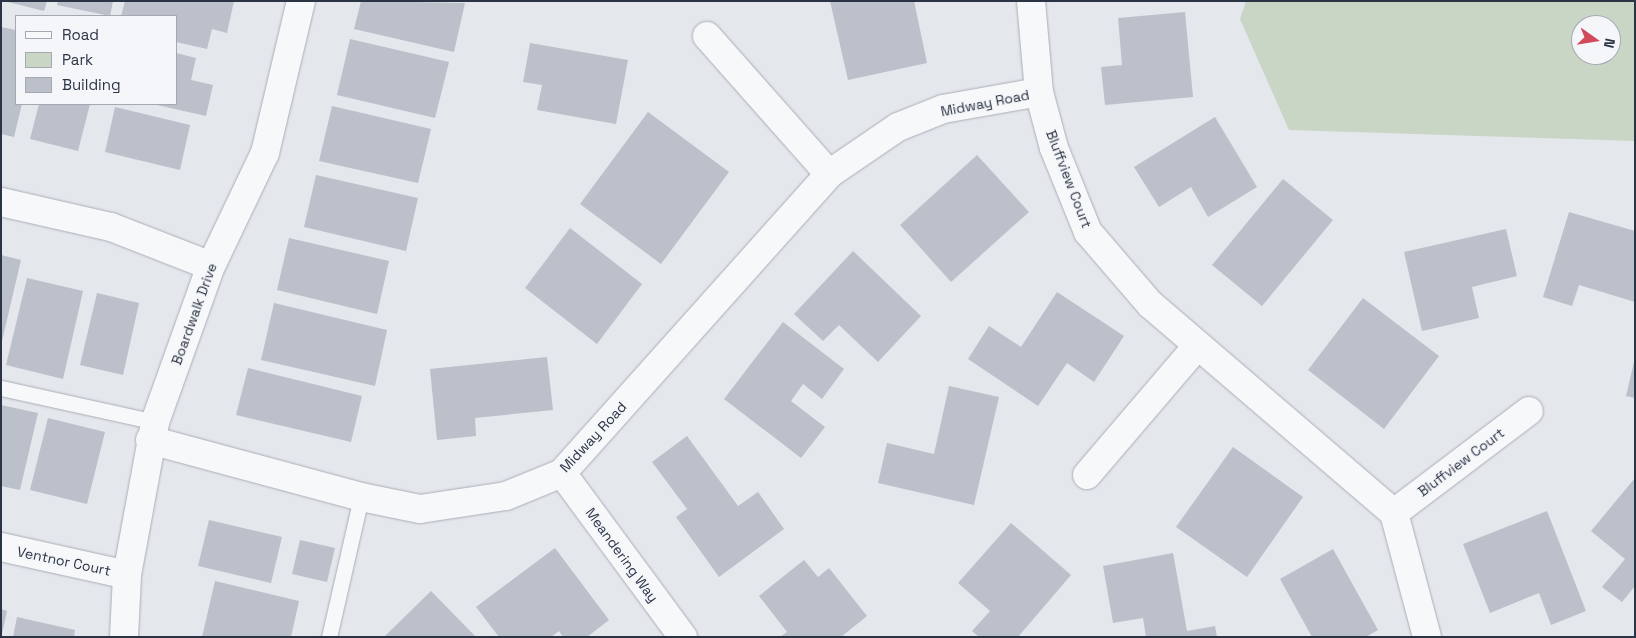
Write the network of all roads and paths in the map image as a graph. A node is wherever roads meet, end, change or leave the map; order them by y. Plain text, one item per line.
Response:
1 (301, 1) edge
2 (1031, 1) edge
3 (707, 36) dead end
4 (1039, 92) junction
5 (829, 174) junction
6 (1, 202) edge
7 (211, 266) junction
8 (1197, 346) junction
9 (1, 388) edge
10 (1529, 411) dead end
11 (153, 431) junction
12 (562, 473) junction
13 (1086, 475) dead end
14 (361, 497) junction
15 (1394, 513) junction
16 (1, 547) edge
17 (127, 575) junction
18 (124, 637) edge
19 (329, 637) edge
20 (683, 637) edge
21 (1427, 637) edge

1 - 7 street, Boardwalk Drive
2 - 4 street, Bluffview Court
3 - 5 street
4 - 5 street, Midway Road
4 - 8 street, Bluffview Court
5 - 12 street, Midway Road
6 - 7 street
7 - 11 street, Boardwalk Drive
8 - 13 street
8 - 15 street, Bluffview Court
9 - 11 lane
10 - 15 street, Bluffview Court
11 - 14 street, Midway Road
11 - 17 street, Boardwalk Drive
12 - 14 street, Midway Road
12 - 20 street, Meandering Way
14 - 19 lane
15 - 21 street
16 - 17 street, Ventnor Court
17 - 18 street, Boardwalk Drive

